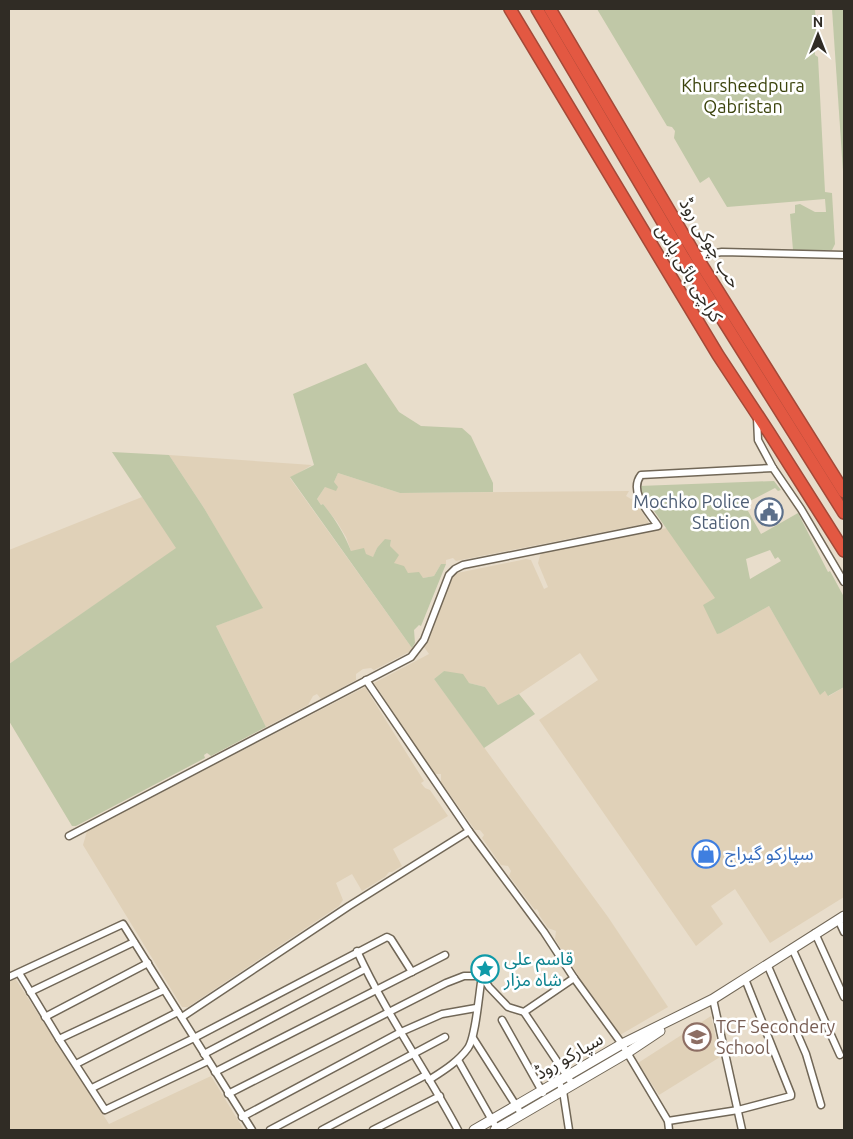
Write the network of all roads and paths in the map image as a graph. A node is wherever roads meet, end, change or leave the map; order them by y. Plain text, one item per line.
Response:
1 (510, 9) edge
2 (537, 9) edge
3 (550, 9) edge
4 (844, 255) edge
5 (696, 256) junction
6 (756, 413) junction
7 (773, 468) junction
8 (844, 492) edge
9 (844, 513) edge
10 (844, 551) edge
11 (844, 582) edge
12 (366, 680) junction
13 (469, 831) junction
14 (70, 836) dead end
15 (841, 918) edge
16 (844, 932) edge
17 (815, 933) junction
18 (134, 942) junction
19 (792, 948) junction
20 (357, 952) junction
21 (445, 955) dead end
22 (148, 963) junction
23 (767, 964) junction
24 (365, 969) junction
25 (412, 972) junction
26 (19, 973) junction
27 (482, 976) junction
28 (9, 977) edge
29 (574, 978) junction
30 (745, 979) junction
31 (164, 990) junction
32 (30, 992) junction
33 (376, 992) junction
34 (844, 996) edge
35 (712, 999) junction
36 (476, 1008) junction
37 (389, 1012) junction
38 (524, 1012) junction
39 (180, 1014) junction
40 (45, 1016) junction
41 (682, 1016) junction
42 (502, 1020) dead end
43 (401, 1032) junction
44 (194, 1038) junction
45 (445, 1038) dead end
46 (473, 1038) junction
47 (59, 1039) junction
48 (622, 1044) junction
49 (627, 1053) junction
50 (204, 1054) junction
51 (415, 1054) junction
52 (840, 1054) dead end
53 (458, 1060) junction
54 (208, 1061) junction
55 (76, 1064) junction
56 (215, 1072) junction
57 (567, 1075) junction
58 (427, 1078) junction
59 (558, 1081) junction
60 (573, 1085) junction
61 (92, 1088) junction
62 (541, 1090) junction
63 (563, 1091) junction
64 (228, 1094) junction
65 (440, 1096) junction
66 (547, 1100) junction
67 (516, 1105) junction
68 (821, 1105) dead end
69 (738, 1110) junction
70 (522, 1115) junction
71 (242, 1117) junction
72 (492, 1120) junction
73 (668, 1122) junction
74 (252, 1130) edge
75 (270, 1130) edge
76 (322, 1130) edge
77 (373, 1130) edge
78 (458, 1130) edge
79 (474, 1130) edge
80 (496, 1130) edge
81 (569, 1130) edge
82 (669, 1130) edge
83 (742, 1130) edge

1 - 6 highway, کراچی بائی پاس
2 - 9 highway
3 - 5 highway, حب چوکی روڈ
4 - 5 street
5 - 8 highway, حب چوکی روڈ
6 - 7 street
6 - 10 highway, کراچی بائی پاس
7 - 11 street
7 - 12 street
12 - 13 street
12 - 14 street
13 - 29 street
13 - 39 street
15 - 16 street
15 - 17 street, سپارکو روڈ
17 - 19 street, سپارکو روڈ
17 - 34 street
18 - 22 street
18 - 26 street
18 - 32 street
19 - 23 street, سپارکو روڈ
19 - 52 street
20 - 24 street
20 - 25 street
20 - 44 street
21 - 25 street
22 - 31 street
22 - 40 street
23 - 30 street, سپارکو روڈ
23 - 68 street
24 - 33 street
24 - 50 street
25 - 33 street
26 - 28 street
26 - 32 street
27 - 36 street
27 - 37 street
27 - 38 street
29 - 38 street
29 - 48 street
30 - 35 street, سپارکو روڈ
30 - 69 street
31 - 39 street
31 - 47 street
32 - 40 street
33 - 37 street
33 - 56 street
35 - 41 street, سپارکو روڈ
35 - 69 street
36 - 43 street
36 - 46 street
37 - 43 street
37 - 64 street
38 - 57 street
39 - 44 street
39 - 55 street
40 - 47 street
41 - 48 street, سپارکو روڈ
41 - 49 street, سپارکو روڈ
42 - 62 street
43 - 51 street
43 - 71 street
44 - 50 street
44 - 61 street
45 - 51 street
46 - 53 street
46 - 67 street
47 - 55 street
48 - 49 street
48 - 57 street, سپارکو روڈ
49 - 60 street, سپارکو روڈ
49 - 73 street
50 - 54 street
51 - 58 street
51 - 75 street
53 - 58 street
53 - 72 street
54 - 56 street
54 - 61 street
55 - 61 street
56 - 64 street
57 - 59 street, سپارکو روڈ
57 - 60 street
58 - 65 street
58 - 76 street
59 - 62 street, سپارکو روڈ
59 - 63 street
60 - 63 street, سپارکو روڈ
62 - 66 street
62 - 67 street, سپارکو روڈ
63 - 66 street, سپارکو روڈ
63 - 81 street
64 - 71 street
65 - 77 street
65 - 78 street
66 - 70 street, سپارکو روڈ
67 - 70 street
67 - 72 street, سپارکو روڈ
69 - 73 street
69 - 83 street
70 - 80 street, سپارکو روڈ
71 - 74 street
72 - 79 street, سپارکو روڈ
72 - 80 street
73 - 82 street

